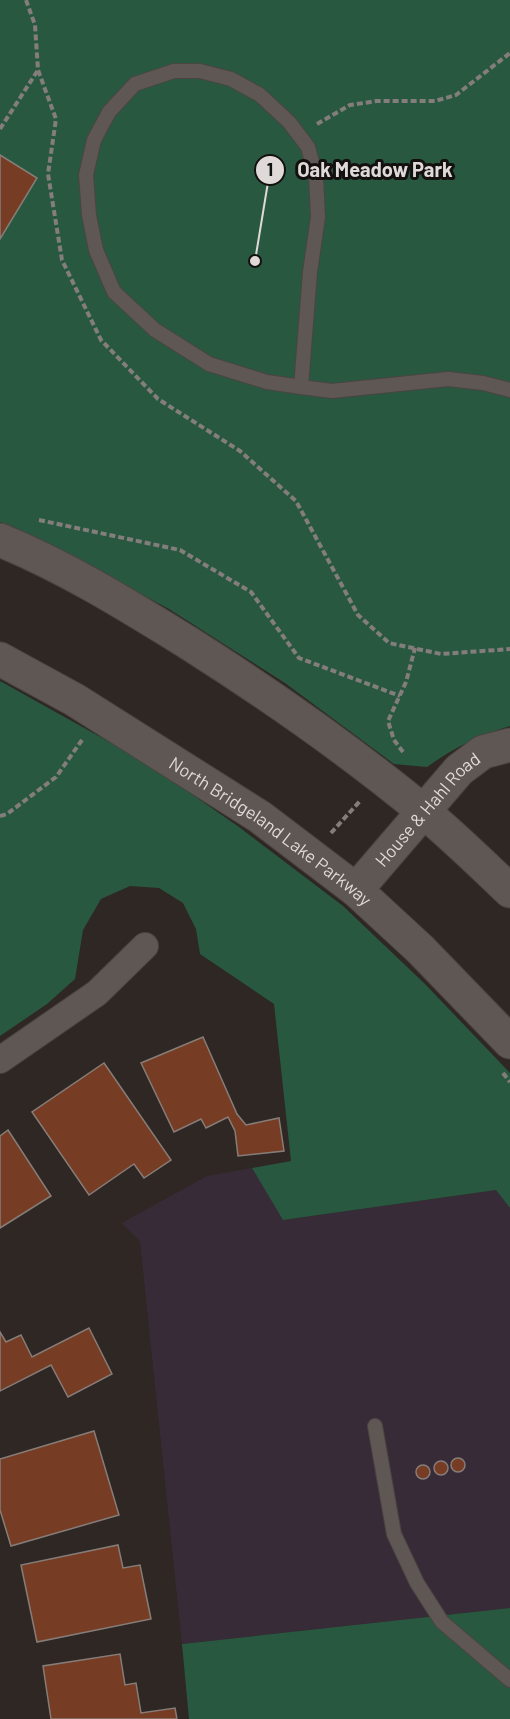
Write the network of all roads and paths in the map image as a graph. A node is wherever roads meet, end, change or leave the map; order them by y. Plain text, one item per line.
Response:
1 (26, 0) edge
2 (510, 52) edge
3 (38, 70) junction
4 (0, 129) edge
5 (298, 134) junction
6 (301, 387) junction
7 (510, 390) edge
8 (29, 518) dead end
9 (0, 540) edge
10 (415, 648) junction
11 (510, 649) edge
12 (0, 659) edge
13 (400, 696) junction
14 (99, 717) junction
15 (510, 745) edge
16 (404, 752) junction
17 (409, 759) dead end
18 (381, 778) junction
19 (424, 812) junction
20 (0, 816) edge
21 (311, 856) junction
22 (356, 890) junction
23 (510, 891) edge
24 (145, 946) dead end
25 (506, 1057) edge
26 (0, 1060) edge
27 (510, 1082) edge
28 (375, 1426) dead end
29 (510, 1680) edge

1 - 3 path
2 - 5 path
3 - 4 path
3 - 10 path
5 - 6 lane
5 - 6 lane
6 - 7 lane
8 - 13 path
9 - 18 main road
10 - 11 path
10 - 13 path
12 - 14 main road, North Bridgeland Lake Parkway
13 - 16 path
14 - 20 path
14 - 21 main road, North Bridgeland Lake Parkway
15 - 19 main road, House & Hahl Road
16 - 17 path
16 - 18 path
18 - 19 main road
18 - 21 path
19 - 22 main road, House & Hahl Road
19 - 23 main road
21 - 22 main road, North Bridgeland Lake Parkway
22 - 25 main road, North Bridgeland Lake Parkway
24 - 26 street
25 - 27 path
28 - 29 lane

